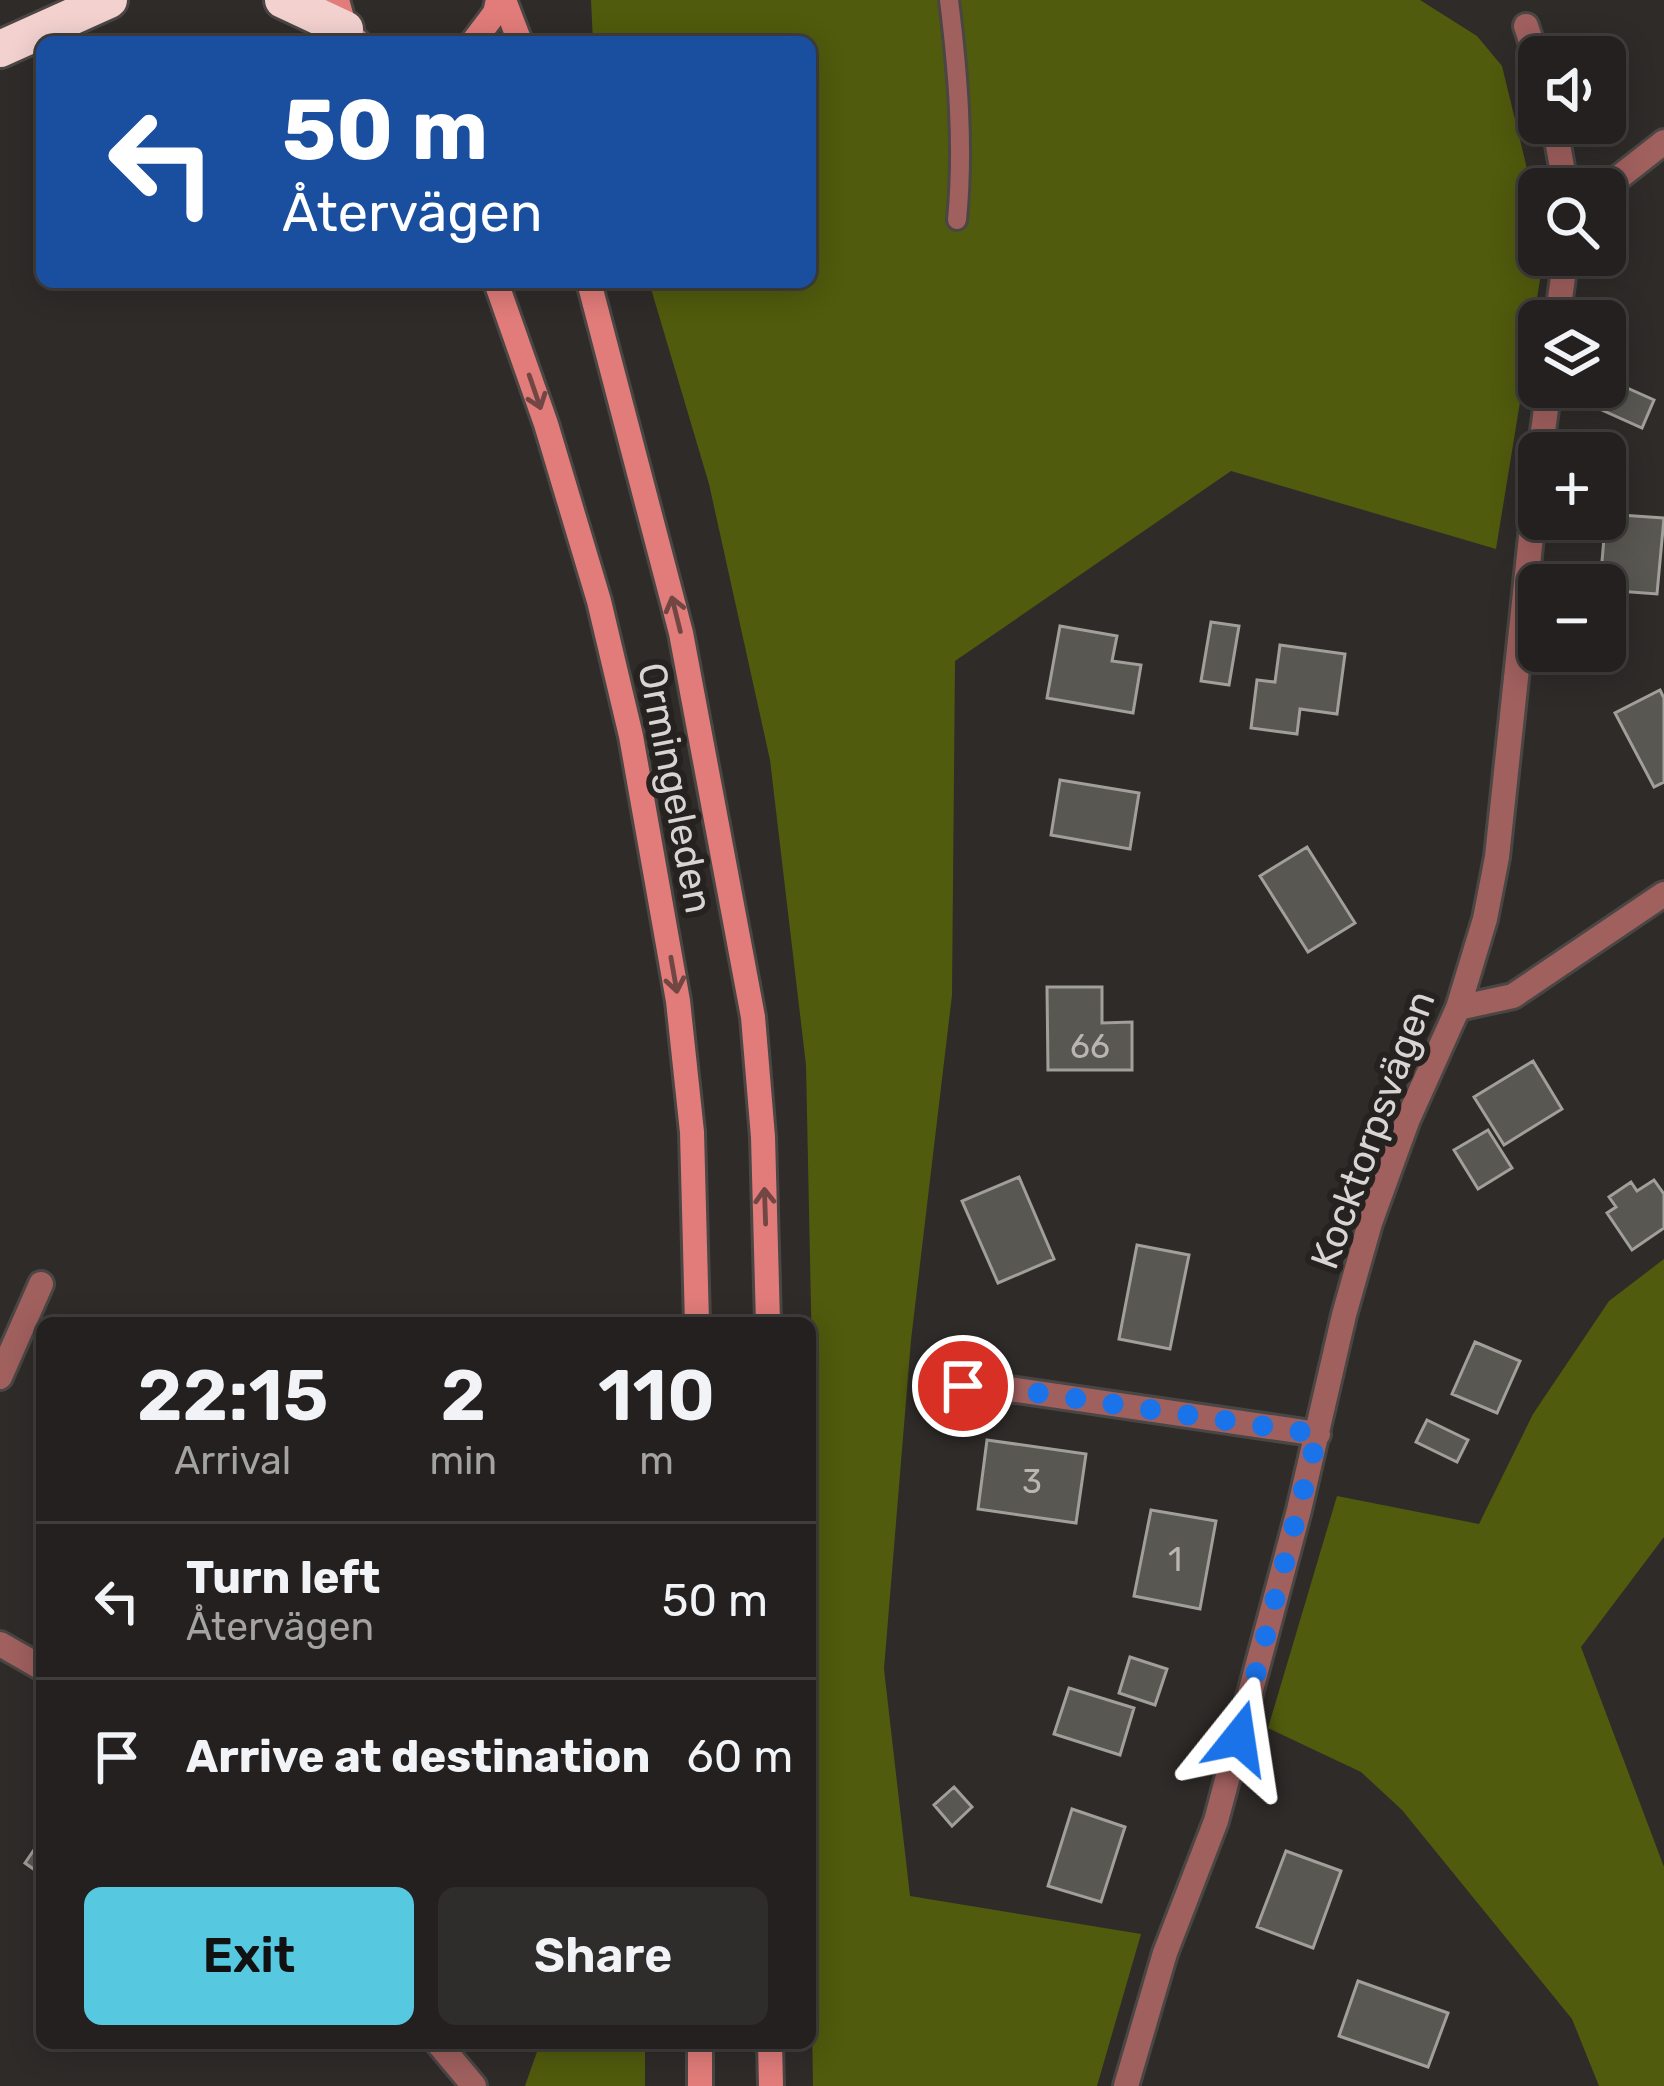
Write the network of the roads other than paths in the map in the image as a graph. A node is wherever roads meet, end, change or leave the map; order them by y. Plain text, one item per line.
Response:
1 (109, 0) edge
2 (284, 0) edge
3 (501, 0) edge
4 (949, 0) edge
5 (347, 24) edge
6 (1526, 26) dead end
7 (478, 36) edge
8 (517, 36) edge
9 (1529, 36) edge
10 (0, 49) edge
11 (1664, 142) edge
12 (1626, 172) edge
13 (957, 220) dead end
14 (498, 288) edge
15 (591, 288) edge
16 (1530, 540) edge
17 (1664, 894) edge
18 (1458, 1008) junction
19 (41, 1284) dead end
20 (697, 1317) edge
21 (768, 1317) edge
22 (0, 1377) edge
23 (963, 1386) dead end
24 (1318, 1434) junction
25 (0, 1644) edge
26 (36, 1665) edge
27 (443, 2049) edge
28 (700, 2049) edge
29 (770, 2049) edge
30 (473, 2086) edge
31 (700, 2086) edge
32 (771, 2086) edge
33 (1126, 2086) edge

1 - 10 highway
2 - 5 highway
3 - 7 main road
3 - 8 main road
4 - 13 lane
6 - 9 street
11 - 12 street
14 -> 20 main road, Ormingeleden
21 -> 15 main road, Ormingeleden
16 - 18 street, Kocktorpsvägen
17 - 18 street
18 - 24 street, Kocktorpsvägen
19 - 22 street
23 - 24 street
24 - 33 street, Kocktorpsvägen
25 - 26 street
27 - 30 street
28 - 31 main road
29 - 32 main road

